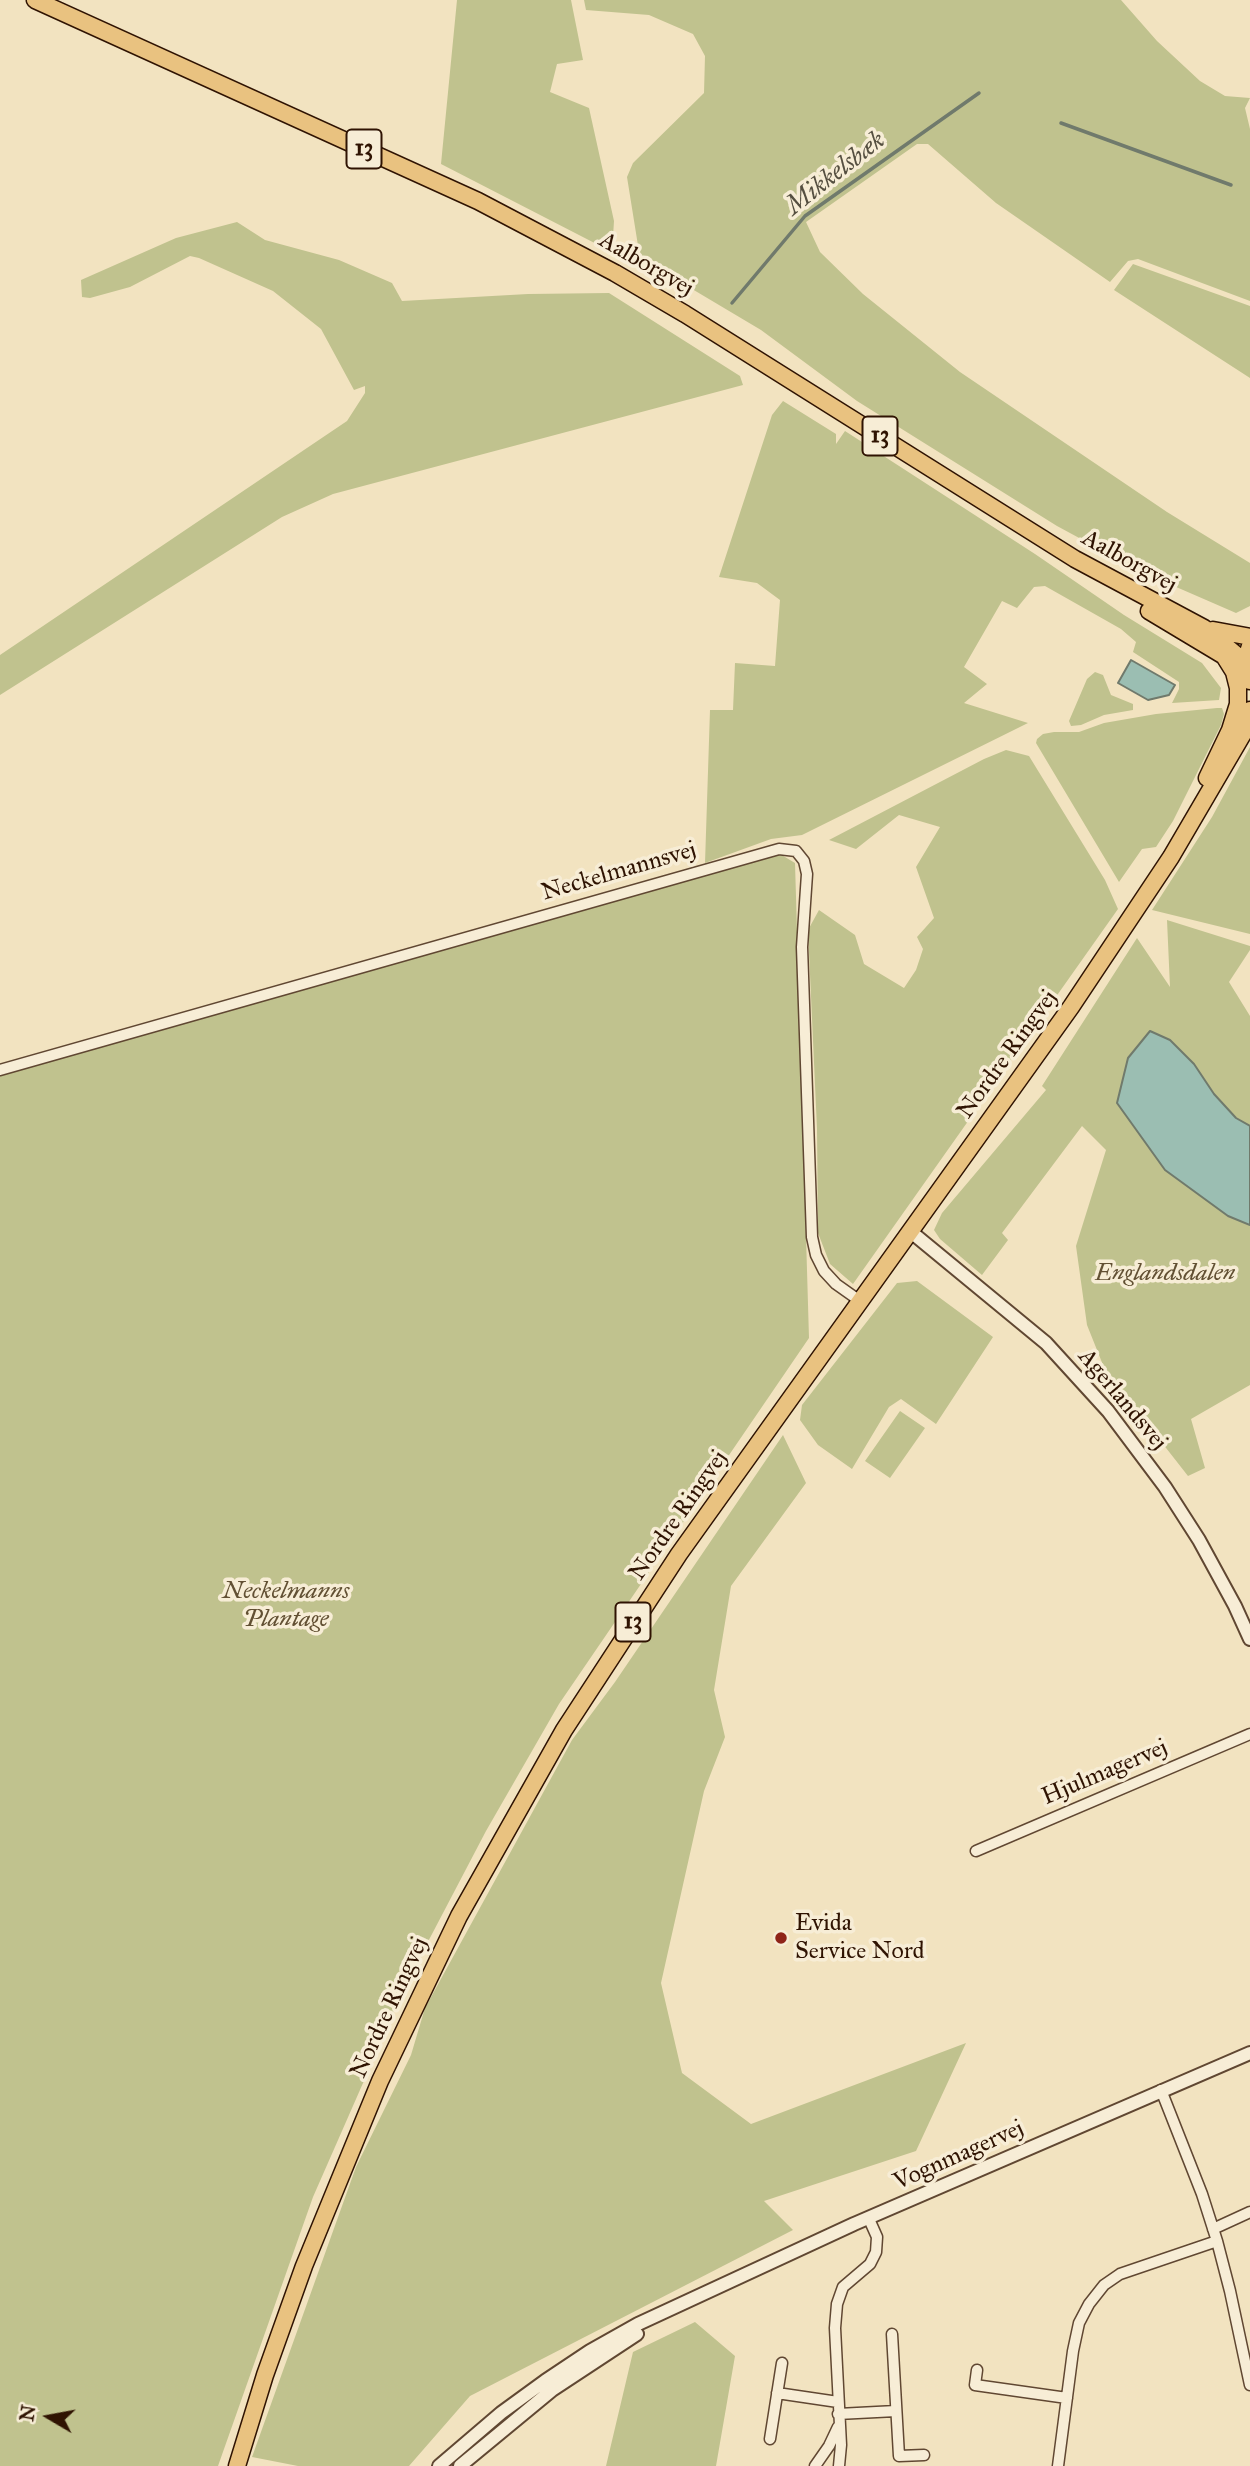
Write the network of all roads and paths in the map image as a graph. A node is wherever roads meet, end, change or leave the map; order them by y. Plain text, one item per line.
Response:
1 (35, 0) edge
2 (1075, 559) junction
3 (1204, 628) junction
4 (1250, 637) edge
5 (1247, 654) edge
6 (1250, 681) edge
7 (1250, 710) edge
8 (1246, 730) edge
9 (1171, 857) junction
10 (0, 1070) edge
11 (910, 1231) junction
12 (860, 1301) junction
13 (1250, 1639) edge
14 (1250, 1734) edge
15 (976, 1850) dead end
16 (1250, 2053) edge
17 (1161, 2090) junction
18 (1250, 2212) edge
19 (869, 2219) junction
20 (1213, 2228) junction
21 (1217, 2241) junction
22 (687, 2301) junction
23 (892, 2334) dead end
24 (782, 2363) dead end
25 (977, 2370) dead end
26 (1250, 2385) edge
27 (777, 2393) junction
28 (1067, 2398) junction
29 (838, 2402) junction
30 (896, 2411) junction
31 (838, 2414) junction
32 (838, 2427) junction
33 (771, 2439) dead end
34 (924, 2455) dead end
35 (237, 2466) edge
36 (439, 2466) edge
37 (460, 2466) edge
38 (815, 2466) edge
39 (839, 2466) edge
40 (1058, 2466) edge

1 - 2 main road, Aalborgvej / 13
2 - 3 main road, Aalborgvej / 13
2 - 9 main road, 13
3 - 4 main road, Aalborgvej / 13
3 - 5 main road, Aalborgvej
5 - 6 main road
7 - 8 main road, Nordre Ringvej
8 - 9 main road, Nordre Ringvej / 13
9 - 11 main road, Nordre Ringvej / 13
10 - 12 street, Neckelmannsvej
11 - 12 main road, Nordre Ringvej / 13
11 - 13 street, Agerlandsvej
12 - 35 main road, Nordre Ringvej / 13
14 - 15 street, Hjulmagervej
16 - 17 street, Vognmagervej
17 - 19 street, Vognmagervej
17 - 20 street
18 - 20 street
19 - 22 street, Vognmagervej
19 - 29 street
20 - 21 street
21 - 26 street
21 - 28 street
22 - 36 street, Vognmagervej
22 - 37 street, Vognmagervej
23 - 30 street
24 - 27 street
25 - 28 street
27 - 29 street
27 - 33 street
28 - 40 street
29 - 31 street
30 - 31 street
30 - 34 street
31 - 32 street
32 - 38 street
32 - 39 street

